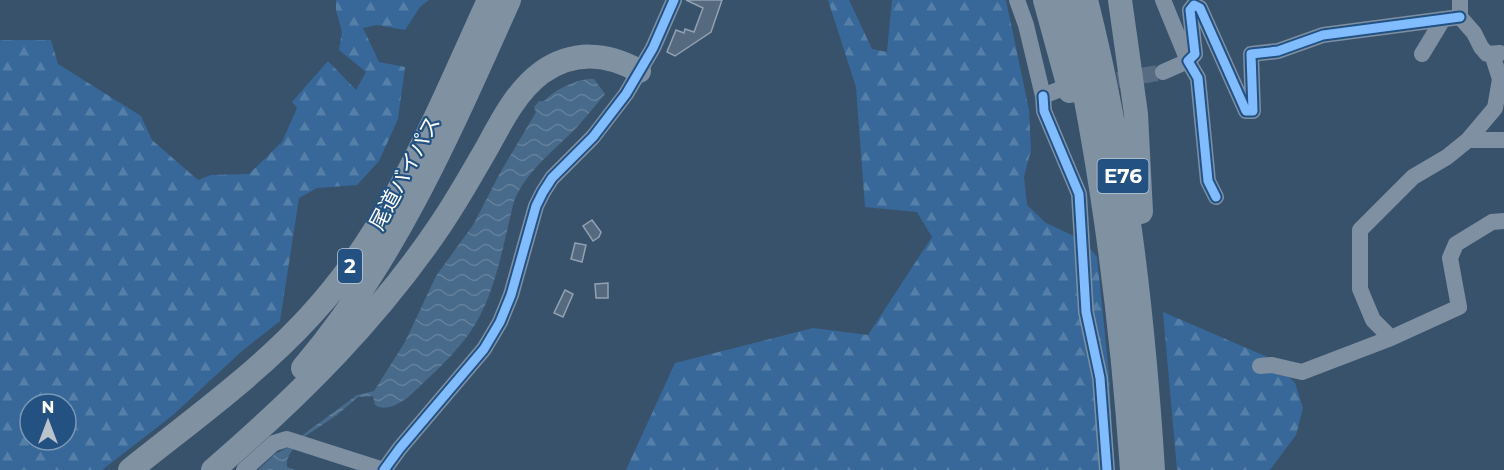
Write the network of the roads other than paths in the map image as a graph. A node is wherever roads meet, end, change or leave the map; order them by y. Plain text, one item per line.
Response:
1 (483, 0) edge
2 (489, 0) edge
3 (509, 0) edge
4 (523, 0) edge
5 (674, 0) edge
6 (1017, 0) edge
7 (1045, 0) edge
8 (1065, 0) edge
9 (1086, 0) edge
10 (1120, 0) edge
11 (1163, 0) edge
12 (1460, 0) edge
13 (1460, 17) junction
14 (1442, 21) junction
15 (1422, 54) dead end
16 (1498, 54) edge
17 (1188, 61) junction
18 (639, 71) junction
19 (1163, 72) tunnel mouth
20 (444, 98) junction
21 (1468, 140) junction
22 (1504, 140) edge
23 (1216, 197) dead end
24 (1504, 221) edge
25 (1130, 315) junction
26 (1391, 338) junction
27 (321, 347) junction
28 (1260, 366) dead end
29 (130, 470) edge
30 (202, 470) edge
31 (213, 470) edge
32 (244, 470) edge
33 (384, 470) edge
34 (1107, 470) edge
35 (1131, 470) edge
36 (1153, 470) edge

1 - 20 highway
2 - 20 highway, 尾道バイパス / 2
3 - 27 highway, 尾道バイパス / 2
4 - 27 highway
5 - 18 street
6 - 34 street
7 - 25 highway
8 - 25 highway, E76
9 - 25 highway, E76
10 - 25 highway
11 - 17 street
12 - 13 street
13 - 14 street
13 - 16 street
14 - 15 street
14 - 17 street
16 - 21 street
17 - 19 street
17 - 23 street
18 - 31 highway
18 - 33 street
20 - 29 highway, 尾道バイパス / 2
21 - 22 street
21 - 26 street
24 - 26 street
25 - 35 highway, E76
25 - 36 highway, E76
26 - 28 street
27 - 30 highway, 尾道バイパス / 2
32 - 33 street

